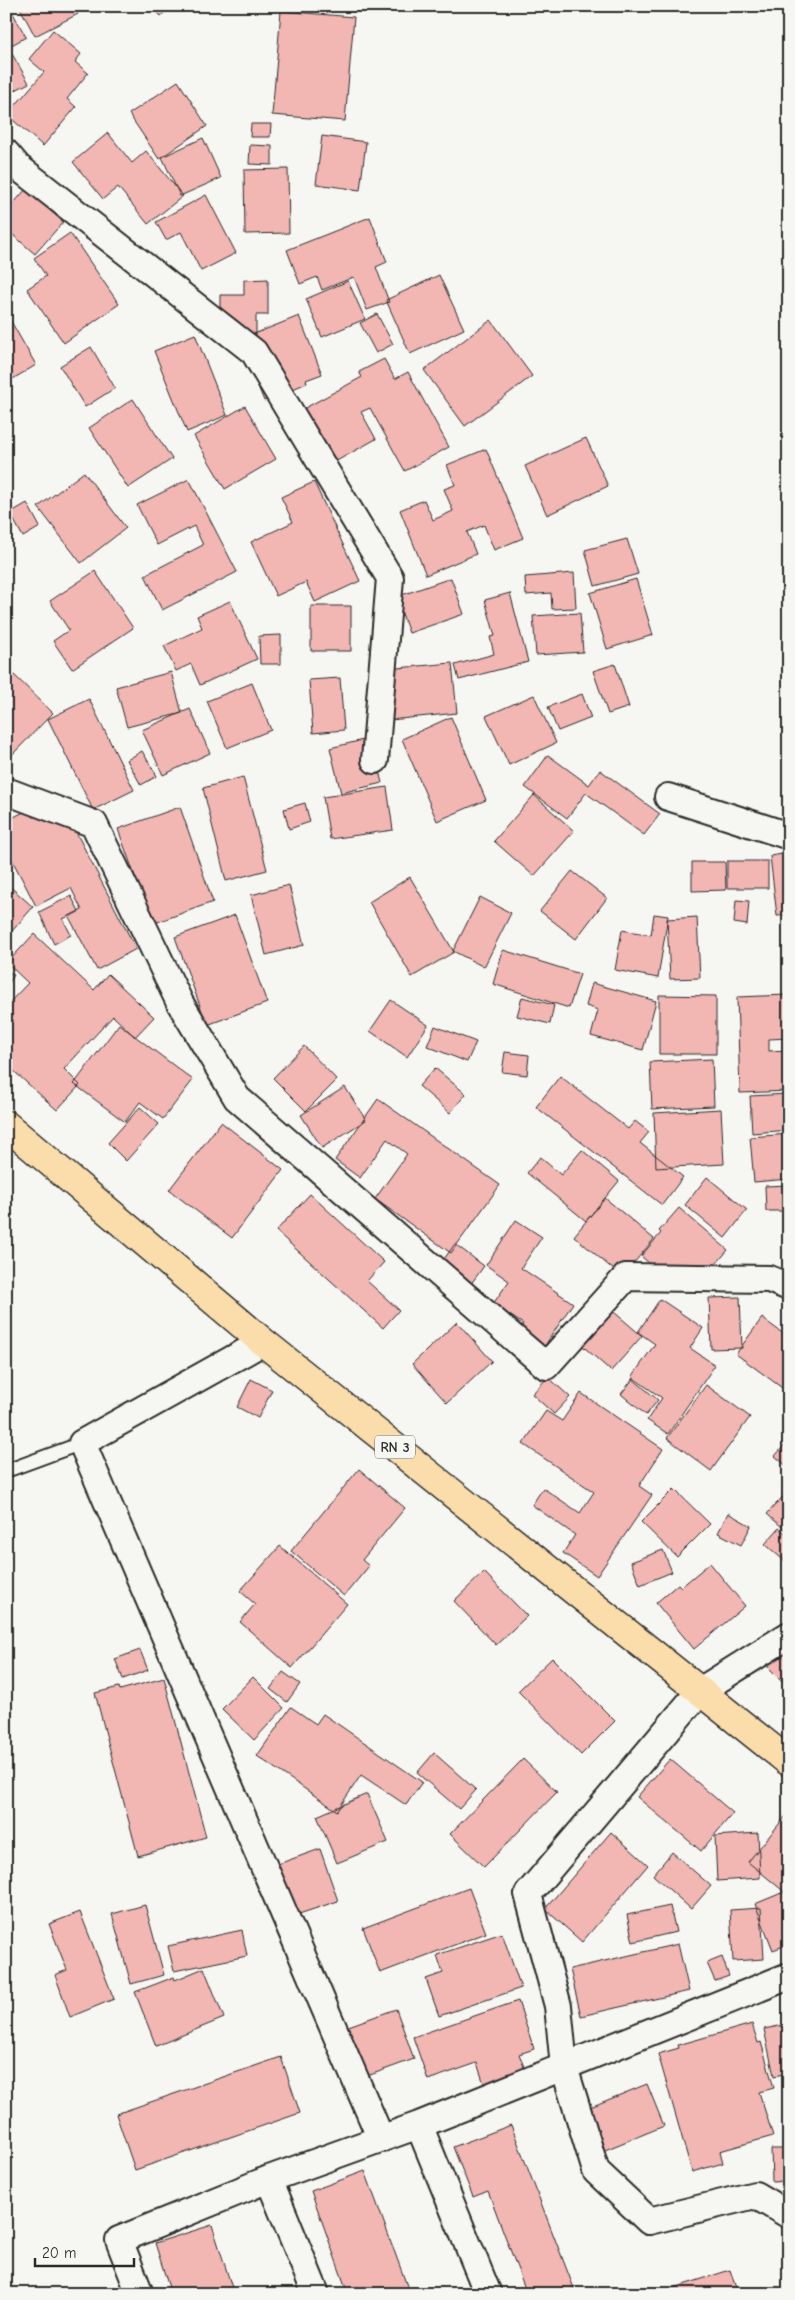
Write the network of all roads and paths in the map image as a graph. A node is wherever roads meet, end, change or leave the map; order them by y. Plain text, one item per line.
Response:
1 (10, 166) edge
2 (375, 760) dead end
3 (6, 791) edge
4 (668, 797) dead end
5 (789, 836) edge
6 (6, 1125) edge
7 (789, 1287) edge
8 (263, 1342) junction
9 (82, 1443) junction
10 (6, 1471) edge
11 (789, 1635) edge
12 (700, 1691) junction
13 (789, 1762) edge
14 (789, 1976) edge
15 (564, 2067) junction
16 (419, 2125) junction
17 (381, 2139) junction
18 (269, 2179) junction
19 (789, 2215) edge
20 (140, 2294) edge
21 (316, 2294) edge
22 (488, 2294) edge

1 - 2 street
3 - 7 street
4 - 5 street
6 - 8 main road, RN 3
8 - 9 street
8 - 12 main road, RN 3
9 - 10 lane
9 - 17 street
11 - 12 street
12 - 13 main road, RN 3
12 - 15 street
14 - 15 street
15 - 16 street
15 - 19 street
16 - 17 street
16 - 22 street
17 - 18 street
18 - 20 street
18 - 21 street

